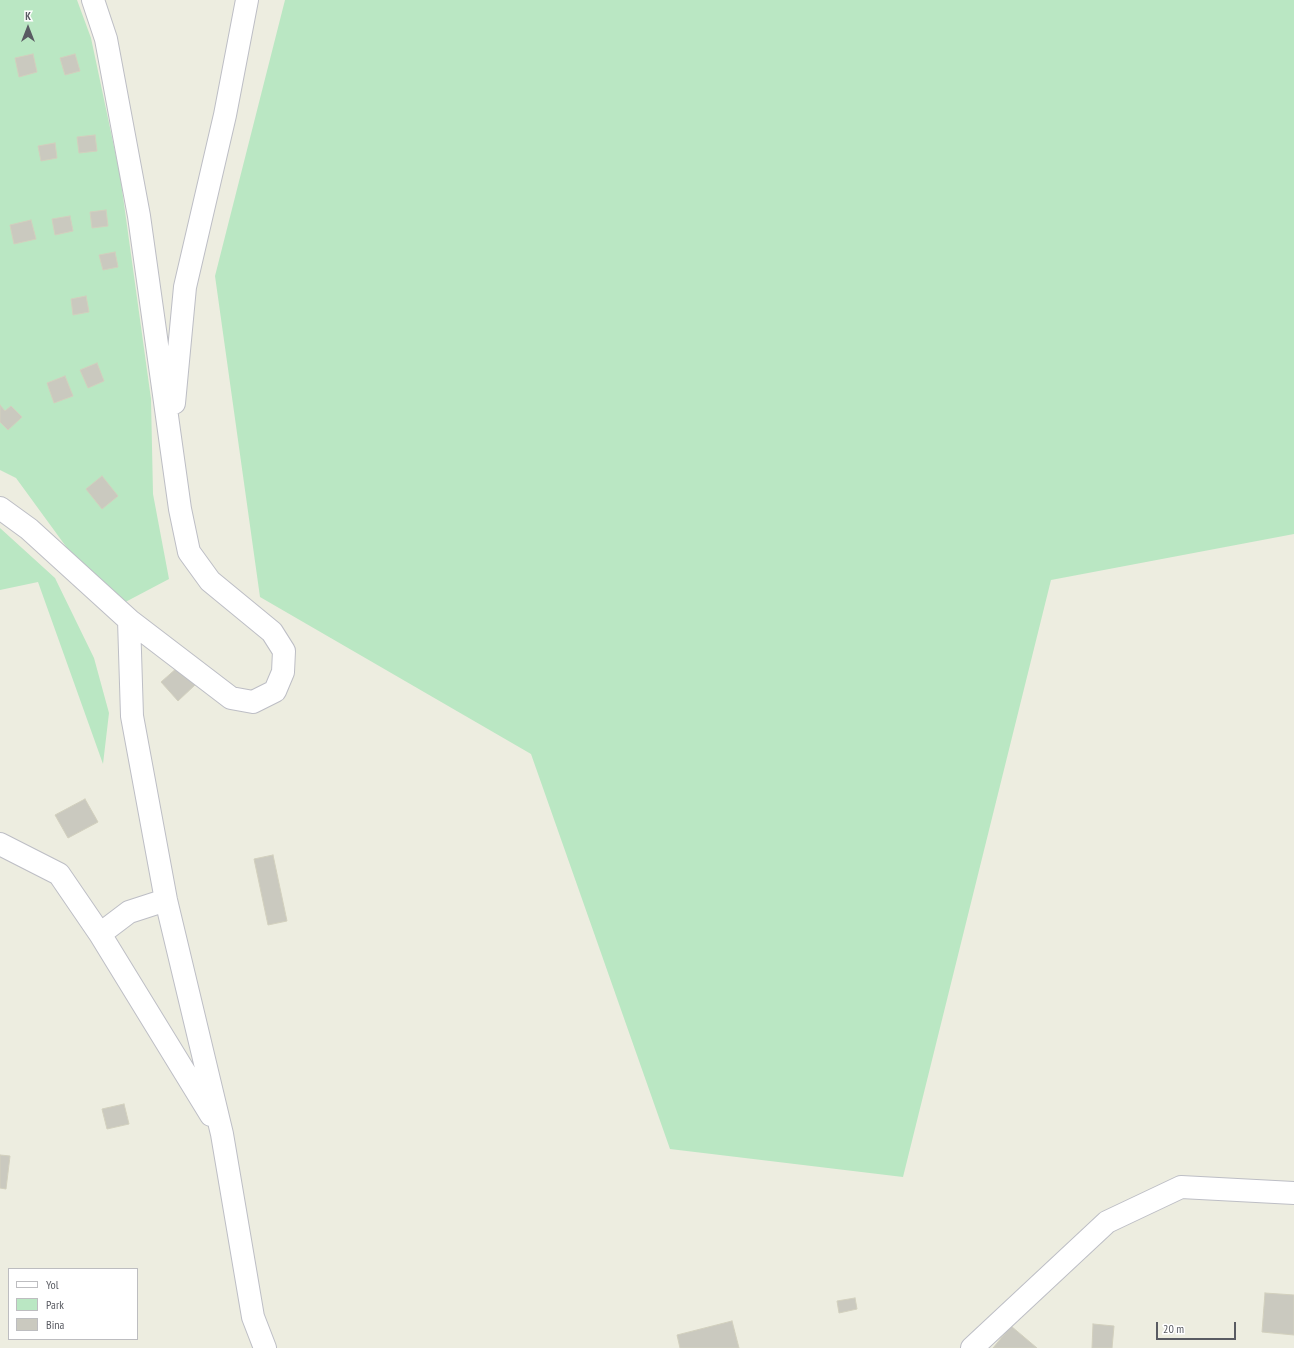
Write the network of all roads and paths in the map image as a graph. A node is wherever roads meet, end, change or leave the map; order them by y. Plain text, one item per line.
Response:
1 (93, 0) edge
2 (247, 0) edge
3 (170, 438) junction
4 (0, 508) edge
5 (128, 620) junction
6 (0, 844) edge
7 (166, 900) junction
8 (100, 934) junction
9 (222, 1134) junction
10 (1294, 1193) edge
11 (265, 1348) edge
12 (972, 1348) edge

1 - 3 street
2 - 3 street
3 - 5 street
4 - 5 street
5 - 7 street
6 - 8 street
7 - 8 street
7 - 9 street
8 - 9 street
9 - 11 street
10 - 12 street

